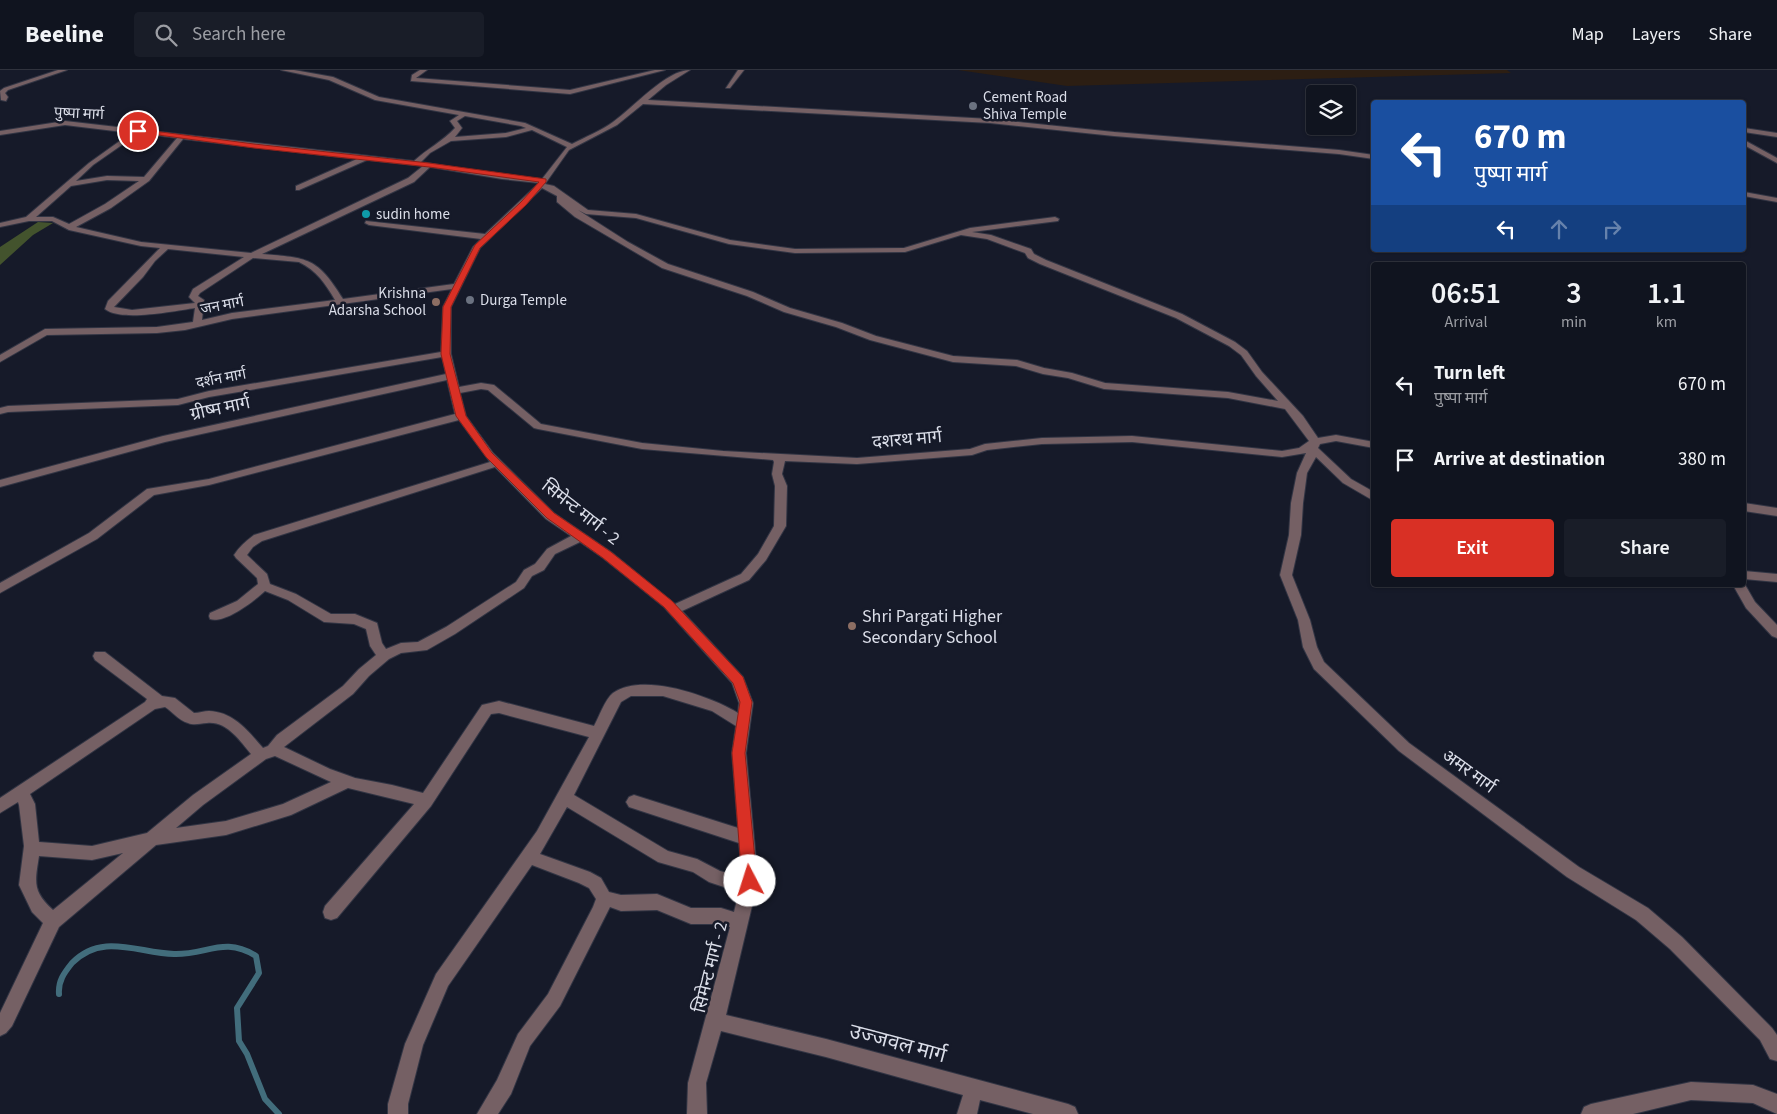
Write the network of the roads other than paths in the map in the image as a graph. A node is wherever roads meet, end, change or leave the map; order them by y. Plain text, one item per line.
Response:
1 (64, 70) edge
2 (284, 70) edge
3 (424, 70) edge
4 (662, 70) edge
5 (686, 70) edge
6 (741, 70) edge
7 (336, 71) dead end
8 (324, 77) junction
9 (728, 87) dead end
10 (4, 100) dead end
11 (642, 102) junction
12 (464, 114) junction
13 (533, 128) junction
14 (1746, 130) edge
15 (138, 131) junction
16 (1, 134) edge
17 (1777, 135) edge
18 (182, 136) junction
19 (449, 139) junction
20 (1746, 143) edge
21 (571, 146) junction
22 (366, 157) junction
23 (1371, 157) edge
24 (1777, 161) edge
25 (416, 163) junction
26 (429, 165) junction
27 (146, 179) junction
28 (543, 183) junction
29 (69, 184) junction
30 (299, 188) dead end
31 (1746, 194) edge
32 (562, 196) junction
33 (1777, 200) edge
34 (1055, 218) dead end
35 (30, 219) junction
36 (368, 223) dead end
37 (0, 225) edge
38 (69, 227) junction
39 (962, 233) junction
40 (487, 237) junction
41 (166, 247) junction
42 (250, 256) junction
43 (456, 286) junction
44 (340, 301) junction
45 (200, 305) junction
46 (197, 324) junction
47 (446, 354) junction
48 (0, 359) edge
49 (450, 376) junction
50 (454, 391) junction
51 (1288, 406) junction
52 (0, 411) edge
53 (461, 416) junction
54 (1371, 444) edge
55 (1314, 446) junction
56 (776, 458) junction
57 (497, 462) junction
58 (0, 484) edge
59 (1371, 496) edge
60 (1746, 508) edge
61 (1777, 512) edge
62 (580, 536) junction
63 (1746, 575) edge
64 (1777, 578) edge
65 (264, 586) junction
66 (1740, 587) edge
67 (0, 589) edge
68 (674, 610) junction
69 (215, 616) dead end
70 (1777, 633) edge
71 (385, 654) junction
72 (100, 656) dead end
73 (151, 705) junction
74 (743, 723) junction
75 (597, 733) junction
76 (267, 752) junction
77 (348, 781) junction
78 (21, 792) junction
79 (565, 798) junction
80 (426, 801) junction
81 (634, 802) dead end
82 (0, 806) edge
83 (746, 838) junction
84 (150, 840) junction
85 (32, 846) junction
86 (528, 857) junction
87 (748, 886) junction
88 (604, 898) junction
89 (331, 912) dead end
90 (53, 921) junction
91 (740, 922) junction
92 (715, 1021) junction
93 (0, 1027) edge
94 (1777, 1052) edge
95 (974, 1088) junction
96 (1777, 1104) edge
97 (398, 1114) edge
98 (488, 1114) edge
99 (696, 1114) edge
100 (966, 1114) edge
101 (1068, 1114) edge
102 (1591, 1114) edge

1 - 10 street
2 - 8 street
3 - 4 street
5 - 11 street, सिमेन्ट मार्ग - 2
6 - 9 street
7 - 8 street
8 - 12 street
11 - 21 street, सिमेन्ट मार्ग - 2
11 - 23 street
12 - 13 street
12 - 19 street
13 - 19 street
13 - 21 street
14 - 17 street
15 - 16 street, पुष्पा मार्ग
15 - 18 street, पुष्पा मार्ग
15 - 29 street
18 - 22 street, पुष्पा मार्ग
18 - 27 street
19 - 25 street
20 - 24 street
21 - 28 street, सिमेन्ट मार्ग - 2
22 - 25 street, पुष्पा मार्ग
22 - 30 street
25 - 26 street, पुष्पा मार्ग
26 - 28 street, पुष्पा मार्ग
26 - 42 street
27 - 29 street
27 - 38 street
28 - 32 street, पुष्पा मार्ग
28 - 40 street, सिमेन्ट मार्ग - 2
29 - 35 street
31 - 33 street
32 - 39 street, पुष्पा मार्ग
32 - 51 street
34 - 39 street, पुष्पा मार्ग
35 - 37 street
35 - 38 street
36 - 40 street
38 - 41 street
39 - 51 street
40 - 43 street, सिमेन्ट मार्ग - 2
41 - 42 street
41 - 45 street
42 - 44 street
42 - 45 street
43 - 44 street, जन मार्ग
43 - 47 street, सिमेन्ट मार्ग - 2
44 - 46 street, जन मार्ग
45 - 46 street
46 - 48 street, जन मार्ग
47 - 49 street, सिमेन्ट मार्ग - 2
47 - 52 street, दर्शन मार्ग
49 - 50 street, सिमेन्ट मार्ग - 2
49 - 58 street, ग्रीष्म मार्ग
50 - 53 street, सिमेन्ट मार्ग - 2
50 - 56 street, दशरथ मार्ग
51 - 55 street
53 - 57 street, सिमेन्ट मार्ग - 2
53 - 67 street
54 - 55 street, दशरथ मार्ग
55 - 56 street, दशरथ मार्ग
55 - 59 street
55 - 94 street, अमर मार्ग
56 - 68 street
57 - 62 street, सिमेन्ट मार्ग - 2
57 - 65 street
60 - 61 street
62 - 68 street, सिमेन्ट मार्ग - 2
62 - 71 street
63 - 64 street
65 - 69 street
65 - 71 street
66 - 70 street
68 - 74 street, सिमेन्ट मार्ग - 2
71 - 76 street
72 - 73 street
73 - 76 street
73 - 78 street
74 - 75 street
74 - 83 street, सिमेन्ट मार्ग - 2
75 - 79 street
75 - 80 street
76 - 77 street
76 - 84 street
77 - 80 street
77 - 84 street
78 - 82 street
78 - 85 street
79 - 86 street
79 - 87 street
80 - 89 street
81 - 83 street
83 - 87 street, सिमेन्ट मार्ग - 2
84 - 85 street
84 - 90 street
85 - 90 street
86 - 88 street
86 - 97 street
87 - 91 street, सिमेन्ट मार्ग - 2
88 - 91 street
88 - 98 street
90 - 93 street
91 - 92 street, सिमेन्ट मार्ग - 2
92 - 95 street, उज्जवल मार्ग
92 - 99 street, सिमेन्ट मार्ग - 2
95 - 100 street
95 - 101 street, उज्जवल मार्ग
96 - 102 street

